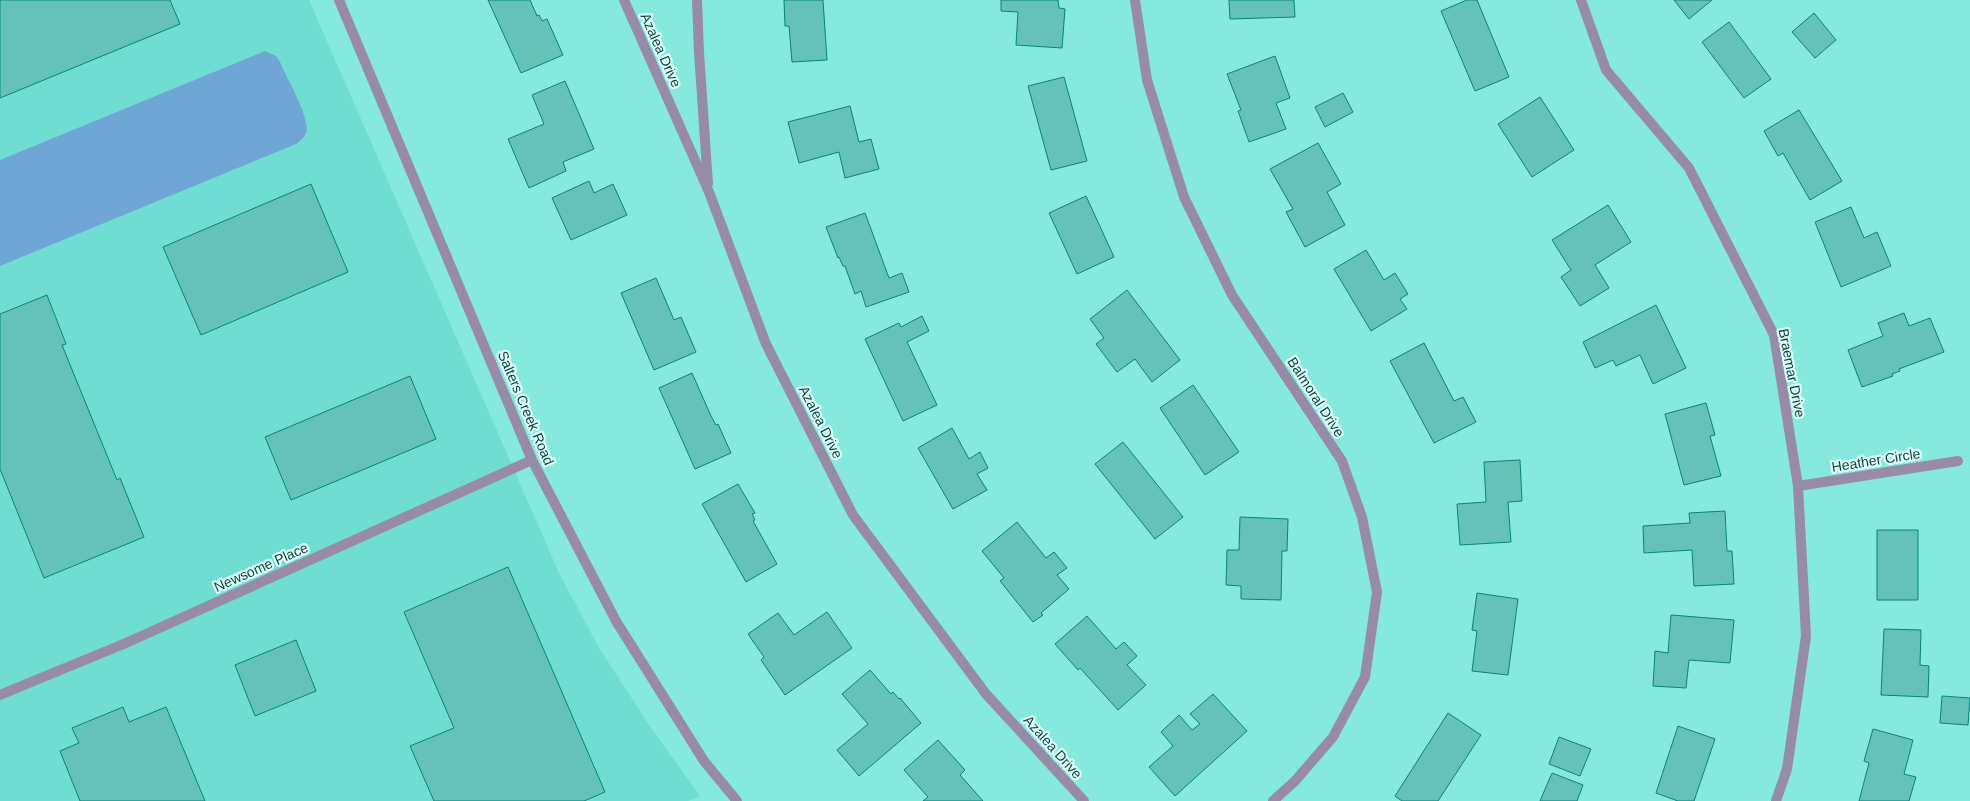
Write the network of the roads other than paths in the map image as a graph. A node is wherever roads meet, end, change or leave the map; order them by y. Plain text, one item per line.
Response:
1 (339, 0) edge
2 (624, 0) edge
3 (697, 0) edge
4 (1134, 0) edge
5 (1581, 0) edge
6 (708, 192) junction
7 (532, 460) junction
8 (1958, 461) dead end
9 (1798, 486) junction
10 (0, 695) edge
11 (737, 801) edge
12 (1084, 801) edge
13 (1273, 801) edge
14 (1776, 801) edge

1 - 7 street, Salters Creek Road
2 - 6 street, Azalea Drive
3 - 6 street
4 - 13 street, Balmoral Drive
5 - 9 street, Braemar Drive
6 - 12 street, Azalea Drive
7 - 10 street, Newsome Place
7 - 11 street, Salters Creek Road
8 - 9 street, Heather Circle
9 - 14 street, Braemar Drive

